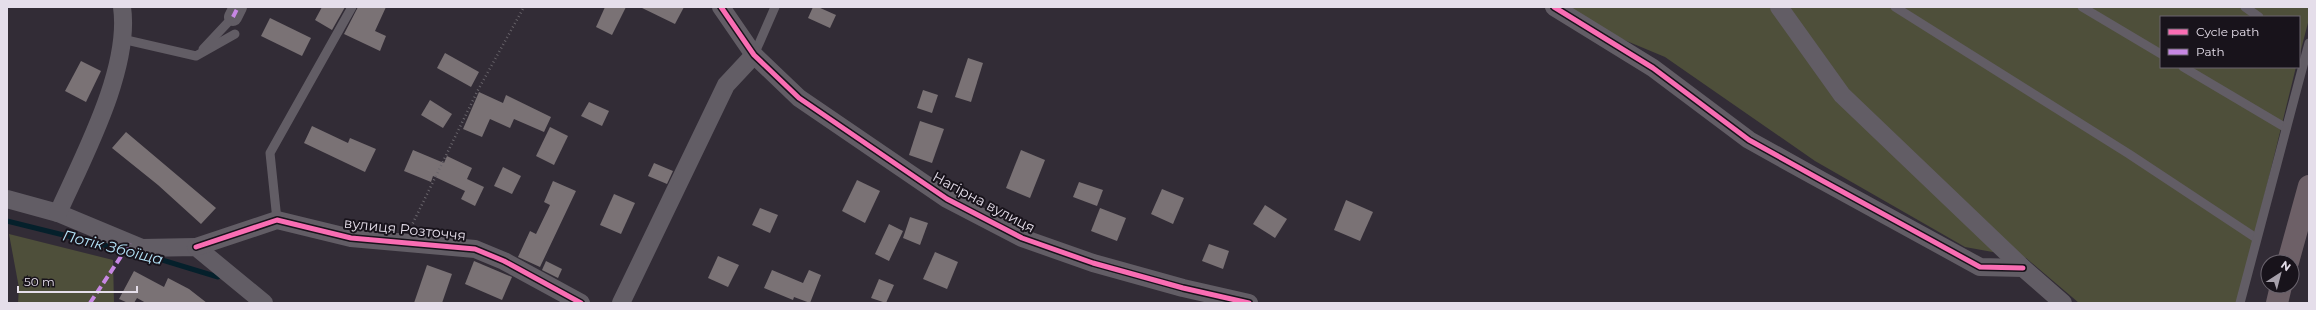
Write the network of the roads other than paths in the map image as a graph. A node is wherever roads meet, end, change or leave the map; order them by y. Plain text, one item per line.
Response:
1 (352, 7) edge
2 (721, 7) edge
3 (774, 7) edge
4 (1554, 7) edge
5 (1778, 7) edge
6 (1895, 7) edge
7 (2082, 7) edge
8 (2245, 7) edge
9 (125, 10) edge
10 (2258, 16) edge
11 (235, 19) edge
12 (122, 39) junction
13 (2305, 46) edge
14 (2160, 53) edge
15 (754, 55) junction
16 (196, 56) junction
17 (2185, 68) edge
18 (2300, 68) edge
19 (2300, 68) edge
20 (2286, 128) junction
21 (2308, 192) edge
22 (7, 200) edge
23 (58, 213) junction
24 (277, 220) junction
25 (2256, 238) junction
26 (196, 247) junction
27 (2290, 254) edge
28 (2023, 268) junction
29 (264, 303) edge
30 (581, 303) edge
31 (621, 303) edge
32 (1249, 303) edge
33 (2063, 303) edge
34 (2240, 303) edge

1 - 24 lane
2 - 15 street, Нагірна вулиця
3 - 15 lane
4 - 28 street
5 - 28 street
6 - 25 lane
7 - 14 lane
8 - 10 lane
9 - 12 street
11 - 16 lane
11 - 16 lane
12 - 16 lane
12 - 23 street
13 - 18 lane
15 - 31 street
15 - 32 street, Нагірна вулиця
17 - 20 lane
19 - 20 lane
20 - 25 lane
21 - 27 highway
22 - 23 street
23 - 26 street
24 - 26 street
24 - 30 street, вулиця Розточчя
25 - 34 lane
26 - 29 street
28 - 33 street

